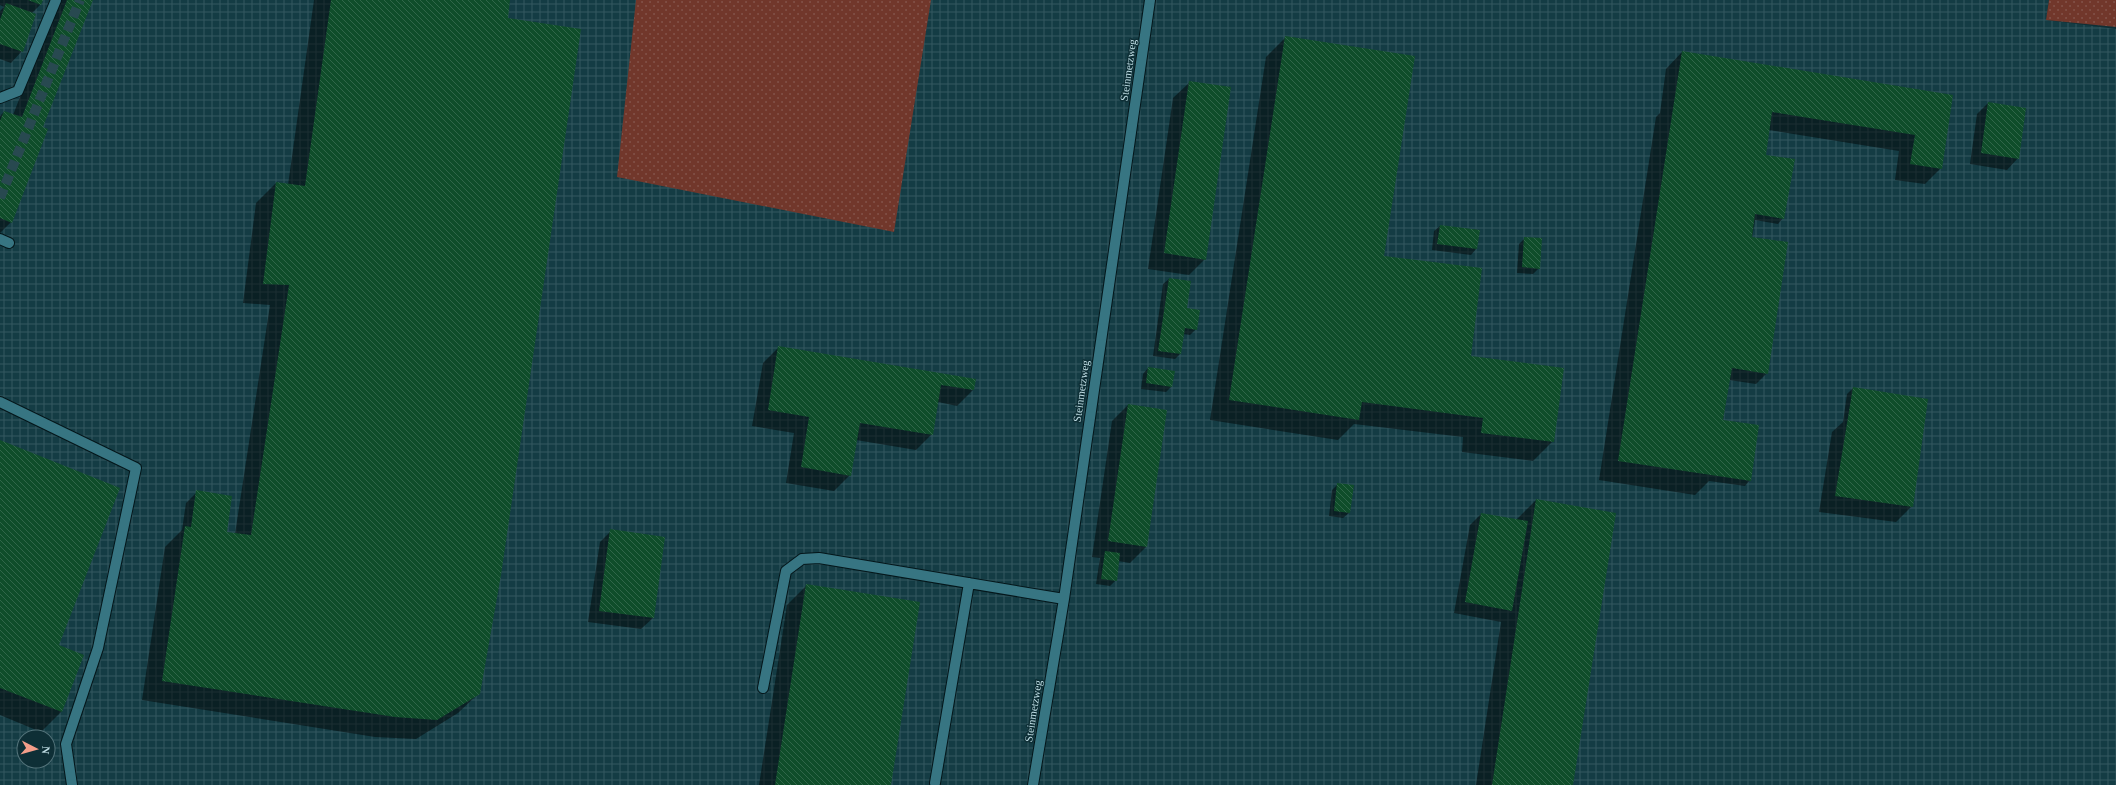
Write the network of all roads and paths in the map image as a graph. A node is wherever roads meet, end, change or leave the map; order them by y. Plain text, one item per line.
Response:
1 (56, 0) edge
2 (1150, 0) edge
3 (0, 98) edge
4 (0, 402) edge
5 (969, 583) junction
6 (1064, 599) junction
7 (763, 688) dead end
8 (935, 783) dead end
9 (72, 785) edge
10 (1033, 785) edge

1 - 3 street
2 - 6 street, Steinmetzweg
4 - 9 street
5 - 6 street
5 - 7 street
5 - 8 street
6 - 10 street, Steinmetzweg

